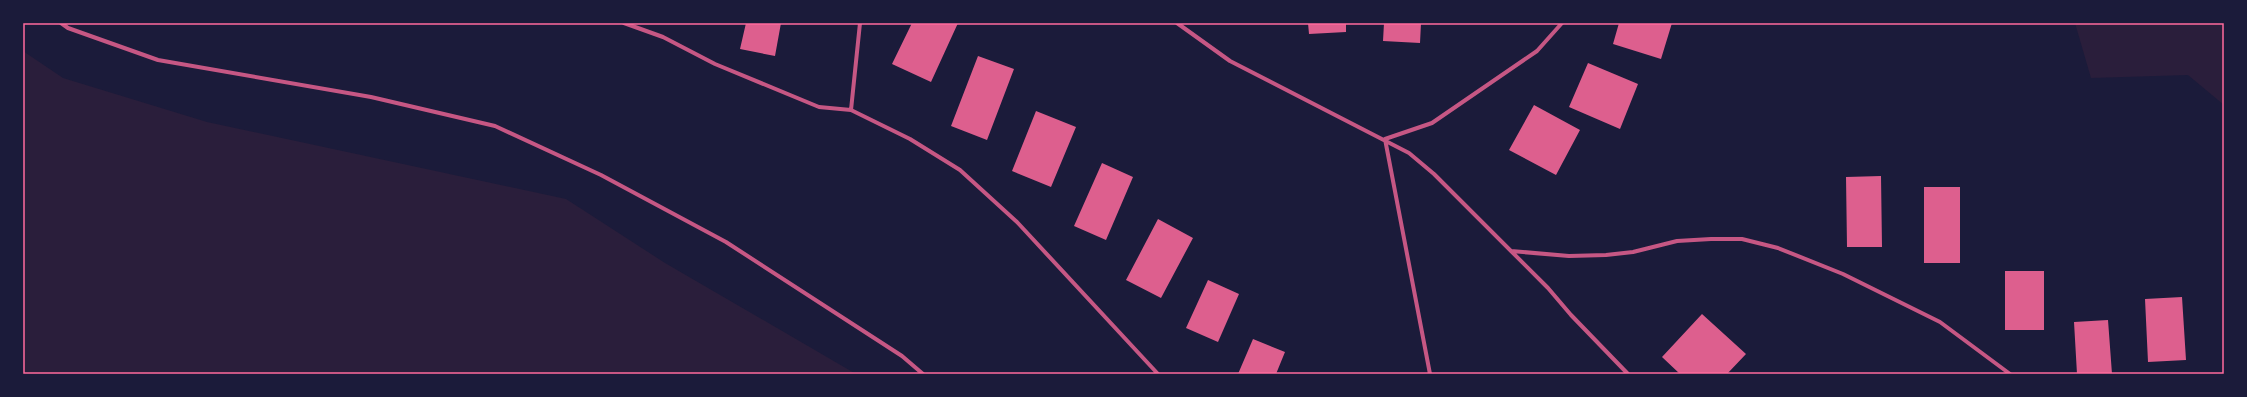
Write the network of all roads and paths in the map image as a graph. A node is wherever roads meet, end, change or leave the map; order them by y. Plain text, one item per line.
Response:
1 (61, 23) edge
2 (624, 23) edge
3 (860, 23) edge
4 (1177, 23) edge
5 (1562, 23) edge
6 (851, 110) junction
7 (1385, 139) junction
8 (1510, 251) junction
9 (923, 374) edge
10 (1158, 374) edge
11 (1430, 374) edge
12 (1628, 374) edge
13 (2010, 374) edge

1 - 9 street
2 - 6 street
3 - 6 street
4 - 7 street
5 - 7 street
6 - 10 street
7 - 8 street
7 - 11 street
8 - 12 street
8 - 13 street

